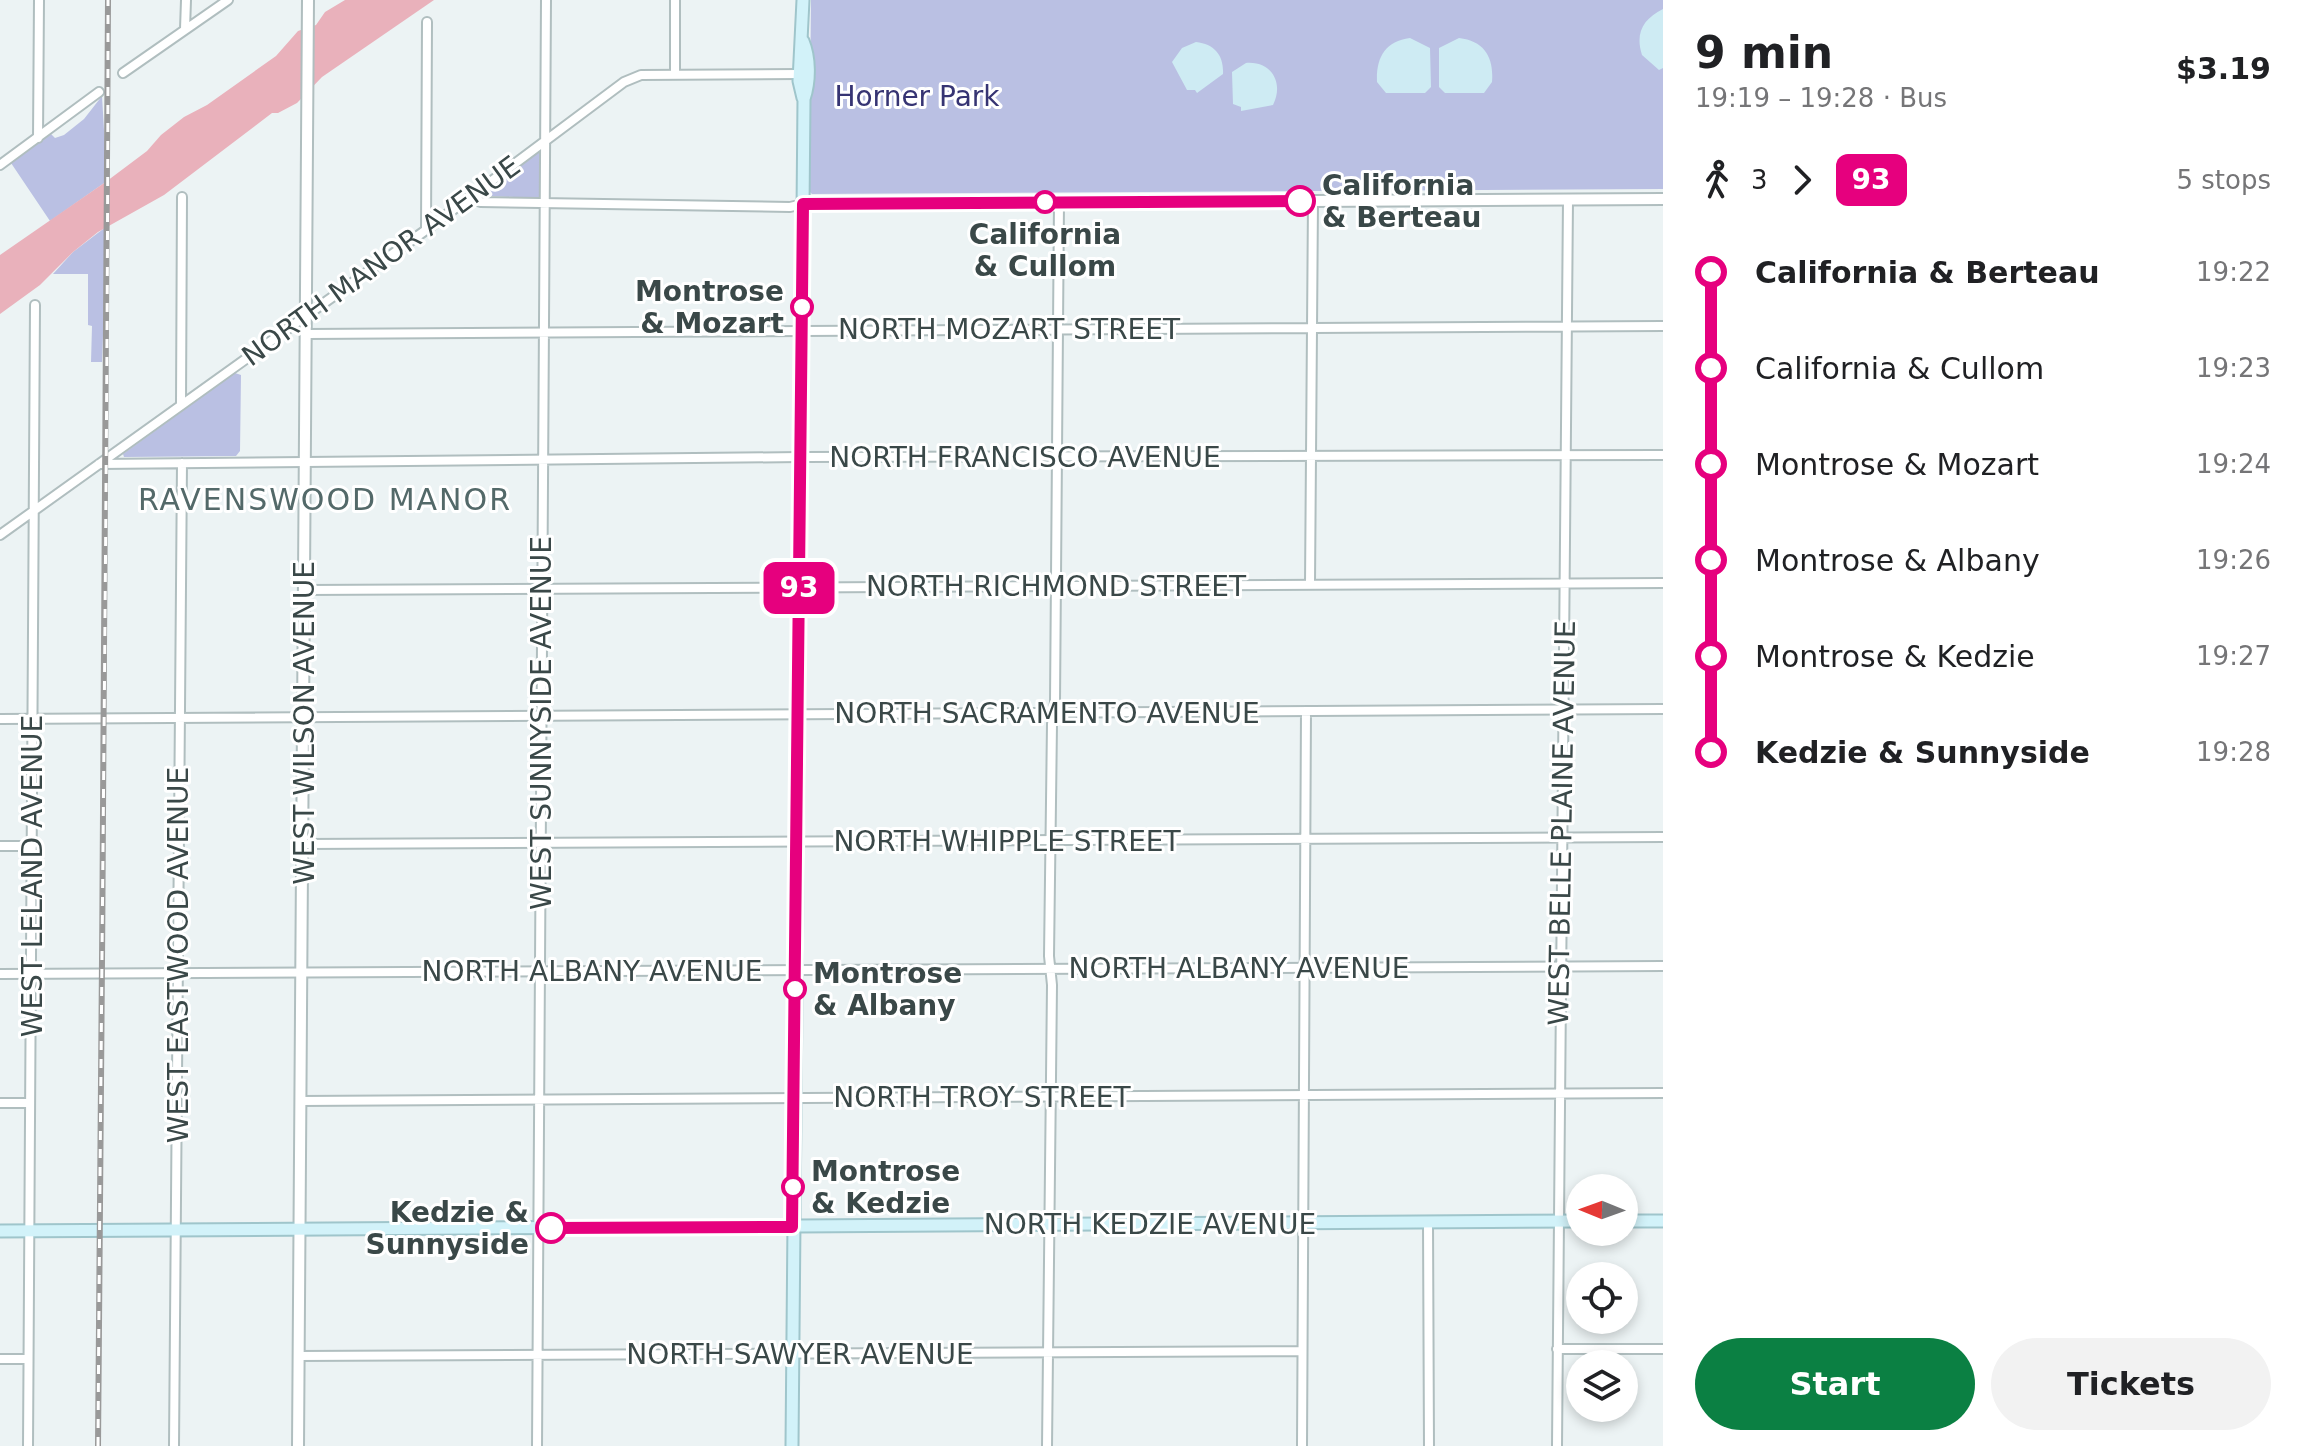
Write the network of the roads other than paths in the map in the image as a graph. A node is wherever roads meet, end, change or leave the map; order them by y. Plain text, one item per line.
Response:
1 (39, 0) edge
2 (186, 0) edge
3 (228, 0) edge
4 (308, 0) edge
5 (546, 0) edge
6 (675, 0) edge
7 (803, 0) edge
8 (427, 22) dead end
9 (185, 29) junction
10 (803, 41) junction
11 (123, 73) dead end
12 (675, 75) junction
13 (797, 77) junction
14 (99, 92) dead end
15 (804, 99) junction
16 (38, 138) junction
17 (545, 141) junction
18 (0, 165) edge
19 (475, 194) junction
20 (182, 197) dead end
21 (1663, 199) edge
22 (1568, 200) junction
23 (1313, 201) junction
24 (1059, 202) junction
25 (545, 204) junction
26 (803, 204) junction
27 (426, 230) junction
28 (35, 305) dead end
29 (307, 315) junction
30 (1567, 326) junction
31 (1663, 326) edge
32 (1312, 327) junction
33 (1058, 329) junction
34 (802, 330) junction
35 (543, 332) junction
36 (307, 334) junction
37 (181, 405) junction
38 (1565, 455) junction
39 (1663, 455) edge
40 (1057, 456) junction
41 (1311, 456) junction
42 (800, 457) junction
43 (542, 460) junction
44 (306, 462) junction
45 (182, 463) junction
46 (99, 464) junction
47 (34, 511) junction
48 (0, 535) edge
49 (1564, 583) junction
50 (1663, 583) edge
51 (1310, 584) junction
52 (1056, 586) junction
53 (799, 587) junction
54 (541, 589) junction
55 (305, 590) junction
56 (1663, 709) edge
57 (1563, 710) junction
58 (1306, 711) junction
59 (1053, 713) junction
60 (797, 715) junction
61 (540, 716) junction
62 (304, 718) junction
63 (0, 719) edge
64 (33, 719) junction
65 (180, 719) junction
66 (1663, 837) edge
67 (1561, 838) junction
68 (1305, 839) junction
69 (1051, 841) junction
70 (796, 842) junction
71 (540, 843) junction
72 (303, 844) junction
73 (0, 846) edge
74 (32, 846) junction
75 (1663, 966) edge
76 (1560, 967) junction
77 (1305, 968) junction
78 (1050, 969) junction
79 (795, 970) junction
80 (539, 972) junction
81 (178, 973) junction
82 (302, 973) junction
83 (0, 974) edge
84 (31, 974) junction
85 (1663, 1093) edge
86 (1559, 1094) junction
87 (1304, 1096) junction
88 (1050, 1097) junction
89 (794, 1098) junction
90 (538, 1099) junction
91 (300, 1101) junction
92 (0, 1103) edge
93 (30, 1103) junction
94 (1557, 1221) junction
95 (1566, 1221) edge
96 (1638, 1221) edge
97 (1663, 1221) edge
98 (1302, 1223) junction
99 (1428, 1223) junction
100 (1049, 1225) junction
101 (792, 1227) junction
102 (538, 1228) junction
103 (299, 1229) junction
104 (176, 1230) junction
105 (0, 1231) edge
106 (30, 1231) junction
107 (1557, 1349) junction
108 (1663, 1349) edge
109 (1301, 1351) junction
110 (792, 1353) junction
111 (1048, 1353) junction
112 (537, 1355) junction
113 (298, 1356) junction
114 (0, 1359) edge
115 (28, 1359) junction
116 (28, 1446) edge
117 (174, 1446) edge
118 (298, 1446) edge
119 (537, 1446) edge
120 (792, 1446) edge
121 (1047, 1446) edge
122 (1302, 1446) edge
123 (1429, 1446) edge
124 (1557, 1446) edge

1 - 16 street
2 - 9 street
3 - 9 street
4 - 29 street, WEST WILSON AVENUE
5 - 17 street, WEST SUNNYSIDE AVENUE
6 - 12 street
7 - 10 main road
8 - 27 street
9 - 11 street
10 - 13 main road
10 - 15 main road
12 - 13 street, NORTH MANOR AVENUE
12 - 17 street, NORTH MANOR AVENUE
13 - 15 main road
14 - 16 street
15 - 26 main road
16 - 18 street
17 - 19 street, NORTH MANOR AVENUE
17 - 25 street, WEST SUNNYSIDE AVENUE
19 - 25 street
19 - 27 street, NORTH MANOR AVENUE
20 - 37 street
21 - 22 street
22 - 23 street
22 - 30 street, WEST BELLE PLAINE AVENUE
23 - 24 street
23 - 32 street
24 - 26 street
24 - 33 street
25 - 26 street
25 - 35 street, WEST SUNNYSIDE AVENUE
26 - 34 main road
27 - 29 street, NORTH MANOR AVENUE
28 - 47 street, WEST LELAND AVENUE
29 - 36 street, WEST WILSON AVENUE
29 - 37 street, NORTH MANOR AVENUE
30 - 31 street, NORTH MOZART STREET
30 - 32 street, NORTH MOZART STREET
30 - 38 street, WEST BELLE PLAINE AVENUE
32 - 33 street, NORTH MOZART STREET
32 - 41 street
33 - 34 street, NORTH MOZART STREET
33 - 40 street
34 - 35 street, NORTH MOZART STREET
34 - 42 main road
35 - 36 street, NORTH MOZART STREET
35 - 43 street, WEST SUNNYSIDE AVENUE
36 - 44 street, WEST WILSON AVENUE
37 - 46 street, NORTH MANOR AVENUE
38 - 39 street, NORTH FRANCISCO AVENUE
38 - 41 street, NORTH FRANCISCO AVENUE
38 - 49 street, WEST BELLE PLAINE AVENUE
40 - 41 street, NORTH FRANCISCO AVENUE
40 - 42 street, NORTH FRANCISCO AVENUE
40 - 52 street
41 - 51 street
42 - 43 street, NORTH FRANCISCO AVENUE
42 - 53 main road
43 - 44 street, NORTH FRANCISCO AVENUE
43 - 54 street, WEST SUNNYSIDE AVENUE
44 - 45 street, NORTH FRANCISCO AVENUE
44 - 55 street, WEST WILSON AVENUE
45 - 46 street, NORTH FRANCISCO AVENUE
45 - 65 street, WEST EASTWOOD AVENUE
46 - 47 street, NORTH MANOR AVENUE
47 - 48 street, NORTH MANOR AVENUE
47 - 64 street, WEST LELAND AVENUE
49 - 50 street, NORTH RICHMOND STREET
49 - 51 street, NORTH RICHMOND STREET
49 - 57 street, WEST BELLE PLAINE AVENUE
51 - 52 street, NORTH RICHMOND STREET
52 - 53 street, NORTH RICHMOND STREET
52 - 59 street
53 - 54 street, NORTH RICHMOND STREET
53 - 60 main road
54 - 55 street, NORTH RICHMOND STREET
54 - 61 street, WEST SUNNYSIDE AVENUE
55 - 62 street, WEST WILSON AVENUE
56 - 57 street, NORTH SACRAMENTO AVENUE
57 - 58 street, NORTH SACRAMENTO AVENUE
57 - 67 street, WEST BELLE PLAINE AVENUE
58 - 59 street, NORTH SACRAMENTO AVENUE
58 - 68 street
59 - 60 street, NORTH SACRAMENTO AVENUE
59 - 69 street
60 - 61 street, NORTH SACRAMENTO AVENUE
60 - 70 main road
61 - 62 street, NORTH SACRAMENTO AVENUE
61 - 71 street, WEST SUNNYSIDE AVENUE
62 - 65 street, NORTH SACRAMENTO AVENUE
62 - 72 street, WEST WILSON AVENUE
63 - 64 street, NORTH SACRAMENTO AVENUE
64 - 65 street, NORTH SACRAMENTO AVENUE
64 - 74 street, WEST LELAND AVENUE
65 - 81 street, WEST EASTWOOD AVENUE
66 - 67 street, NORTH WHIPPLE STREET
67 - 68 street, NORTH WHIPPLE STREET
67 - 76 street, WEST BELLE PLAINE AVENUE
68 - 69 street, NORTH WHIPPLE STREET
68 - 77 street
69 - 70 street, NORTH WHIPPLE STREET
69 - 78 street
70 - 71 street, NORTH WHIPPLE STREET
70 - 79 main road
71 - 72 street, NORTH WHIPPLE STREET
71 - 80 street, WEST SUNNYSIDE AVENUE
72 - 82 street, WEST WILSON AVENUE
73 - 74 street
74 - 84 street, WEST LELAND AVENUE
75 - 76 street, NORTH ALBANY AVENUE
76 - 77 street, NORTH ALBANY AVENUE
76 - 86 street, WEST BELLE PLAINE AVENUE
77 - 78 street, NORTH ALBANY AVENUE
77 - 87 street
78 - 79 street, NORTH ALBANY AVENUE
78 - 88 street
79 - 80 street, NORTH ALBANY AVENUE
79 - 89 main road
80 - 82 street, NORTH ALBANY AVENUE
80 - 90 street, WEST SUNNYSIDE AVENUE
81 - 82 street, NORTH ALBANY AVENUE
81 - 84 street, NORTH ALBANY AVENUE
81 - 104 street, WEST EASTWOOD AVENUE
82 - 91 street, WEST WILSON AVENUE
83 - 84 street, NORTH ALBANY AVENUE
84 - 93 street, WEST LELAND AVENUE
85 - 86 street, NORTH TROY STREET
86 - 87 street, NORTH TROY STREET
86 - 94 street, WEST BELLE PLAINE AVENUE
87 - 88 street, NORTH TROY STREET
87 - 98 street
88 - 89 street, NORTH TROY STREET
88 - 100 street
89 - 90 street, NORTH TROY STREET
89 - 101 main road
90 - 91 street, NORTH TROY STREET
90 - 102 street, WEST SUNNYSIDE AVENUE
91 - 103 street, WEST WILSON AVENUE
92 - 93 street
93 - 106 street, WEST LELAND AVENUE
94 - 95 main road, NORTH KEDZIE AVENUE
94 - 99 main road, NORTH KEDZIE AVENUE
94 - 107 street, WEST BELLE PLAINE AVENUE
96 - 97 main road
98 - 99 main road, NORTH KEDZIE AVENUE
98 - 100 main road, NORTH KEDZIE AVENUE
98 - 109 street
99 - 123 street
100 - 101 main road, NORTH KEDZIE AVENUE
100 - 111 street
101 - 102 main road, NORTH KEDZIE AVENUE
101 - 110 main road
102 - 103 main road, NORTH KEDZIE AVENUE
102 - 112 street, WEST SUNNYSIDE AVENUE
103 - 104 main road, NORTH KEDZIE AVENUE
103 - 113 street, WEST WILSON AVENUE
104 - 106 main road, NORTH KEDZIE AVENUE
104 - 117 street, WEST EASTWOOD AVENUE
105 - 106 main road, NORTH KEDZIE AVENUE
106 - 115 street, WEST LELAND AVENUE
107 - 108 street
107 - 124 street, WEST BELLE PLAINE AVENUE
109 - 111 street, NORTH SAWYER AVENUE
109 - 122 street
110 - 111 street, NORTH SAWYER AVENUE
110 - 112 street, NORTH SAWYER AVENUE
110 - 120 main road
111 - 121 street
112 - 113 street, NORTH SAWYER AVENUE
112 - 119 street, WEST SUNNYSIDE AVENUE
113 - 118 street, WEST WILSON AVENUE
114 - 115 street
115 - 116 street, WEST LELAND AVENUE

